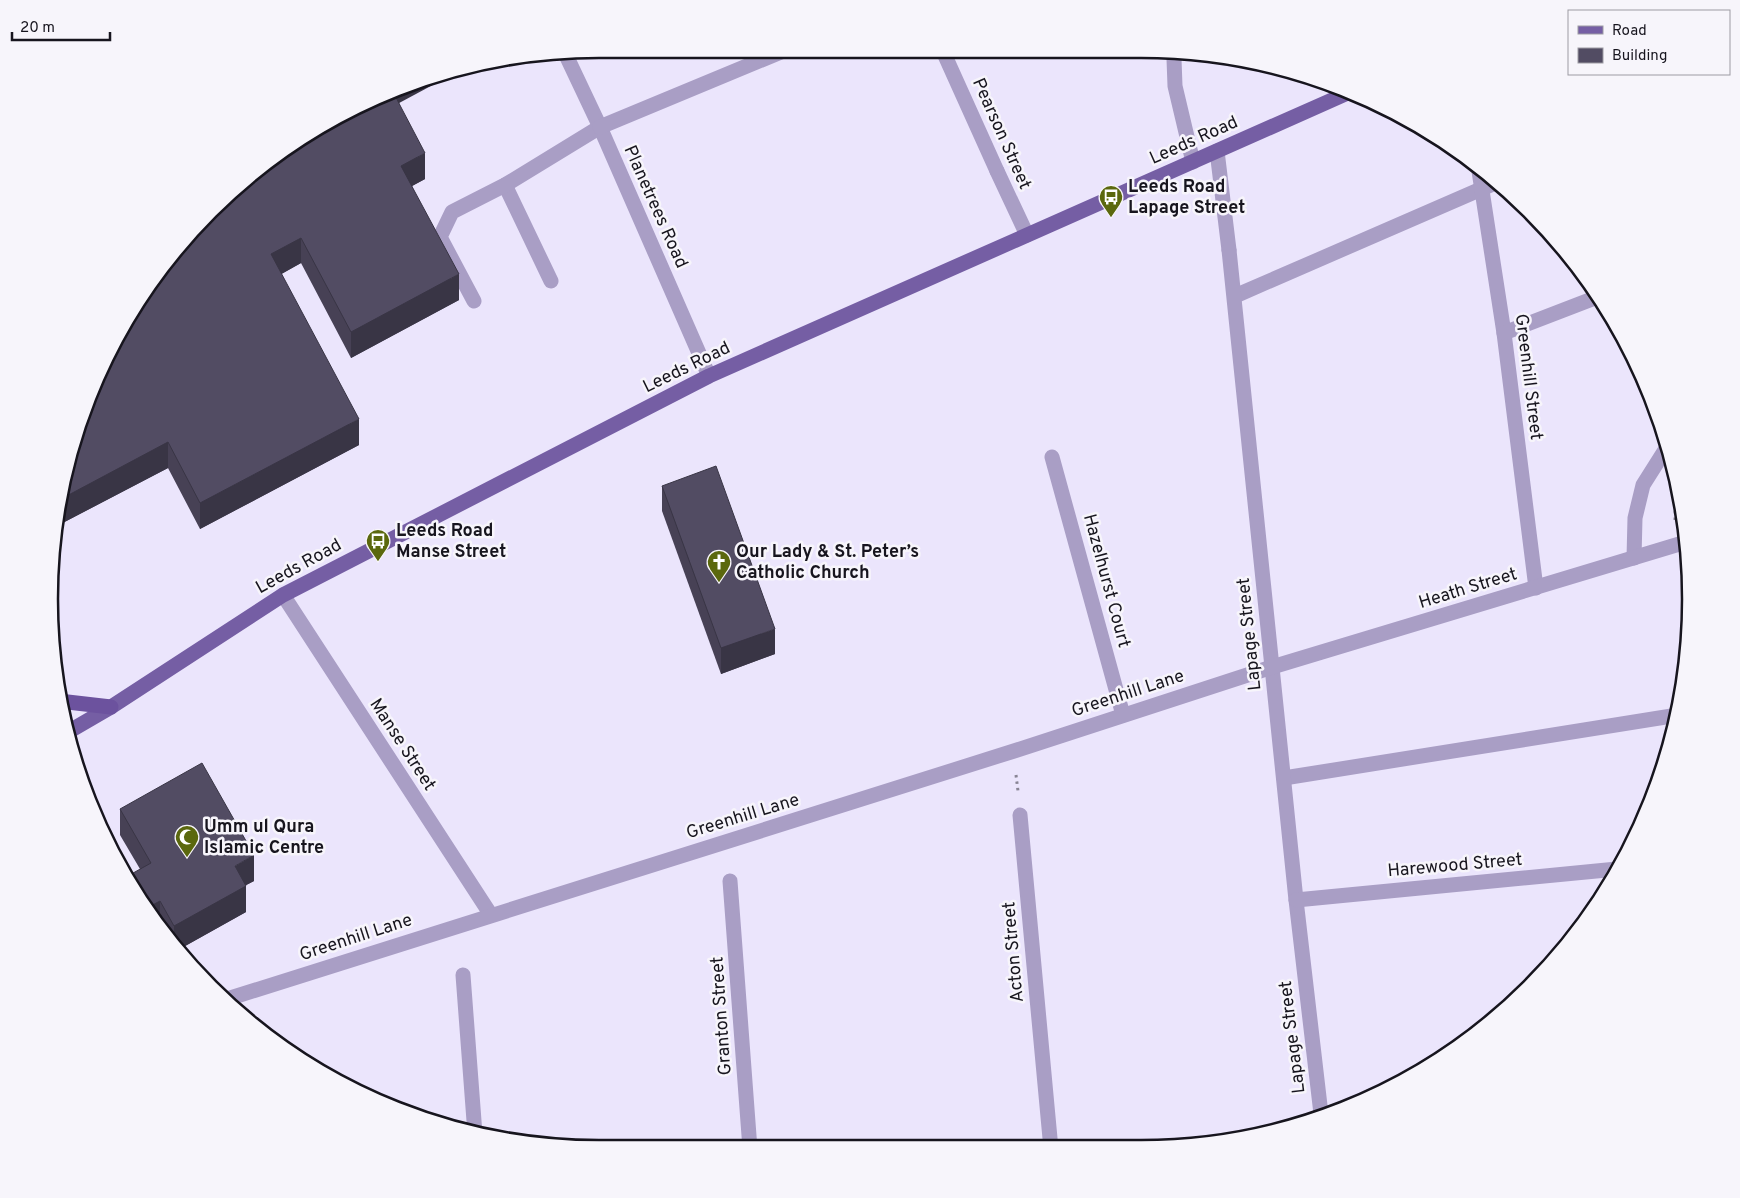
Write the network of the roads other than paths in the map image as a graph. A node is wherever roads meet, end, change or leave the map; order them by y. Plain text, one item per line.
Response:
1 (766, 58) edge
2 (946, 58) edge
3 (568, 59) edge
4 (1174, 59) edge
5 (1341, 96) edge
6 (600, 127) junction
7 (1217, 151) junction
8 (1193, 162) junction
9 (506, 184) junction
10 (1488, 185) edge
11 (1027, 235) junction
12 (550, 281) dead end
13 (1235, 296) junction
14 (1592, 299) edge
15 (474, 301) dead end
16 (1504, 333) junction
17 (709, 376) junction
18 (1663, 454) edge
19 (1052, 457) dead end
20 (1680, 544) edge
21 (1634, 558) junction
22 (1536, 588) junction
23 (283, 595) junction
24 (1272, 667) junction
25 (67, 702) edge
26 (111, 707) junction
27 (1123, 715) junction
28 (1669, 716) edge
29 (74, 729) edge
30 (1284, 778) junction
31 (1020, 815) road end
32 (1610, 870) edge
33 (730, 880) dead end
34 (1296, 900) junction
35 (490, 915) junction
36 (463, 975) dead end
37 (233, 997) edge
38 (1321, 1110) edge
39 (474, 1126) edge
40 (749, 1140) edge
41 (1050, 1140) edge

1 - 6 street
2 - 11 street, Pearson Street
3 - 6 street, Planetrees Road
4 - 8 street
5 - 7 main road, Leeds Road
6 - 9 street
6 - 17 street, Planetrees Road
7 - 8 main road, Leeds Road
7 - 13 street, Lapage Street
8 - 11 main road, Leeds Road
9 - 12 street
9 - 15 street
10 - 13 street
10 - 16 street, Greenhill Street
11 - 17 main road, Leeds Road
13 - 24 street, Lapage Street
14 - 16 street
16 - 22 street, Greenhill Street
17 - 23 main road, Leeds Road
18 - 21 street
19 - 27 street, Hazelhurst Court
20 - 21 street, Heath Street
21 - 22 street, Heath Street
22 - 24 street, Heath Street
23 - 26 main road, Leeds Road
23 - 35 street, Manse Street
24 - 27 street, Greenhill Lane
24 - 30 street, Lapage Street
25 - 26 highway
26 - 29 main road, Leeds Road
27 - 35 street, Greenhill Lane
28 - 30 street
30 - 34 street, Lapage Street
31 - 41 street, Acton Street
32 - 34 street, Harewood Street
33 - 40 street, Granton Street
34 - 38 street, Lapage Street
35 - 37 street, Greenhill Lane
36 - 39 street

